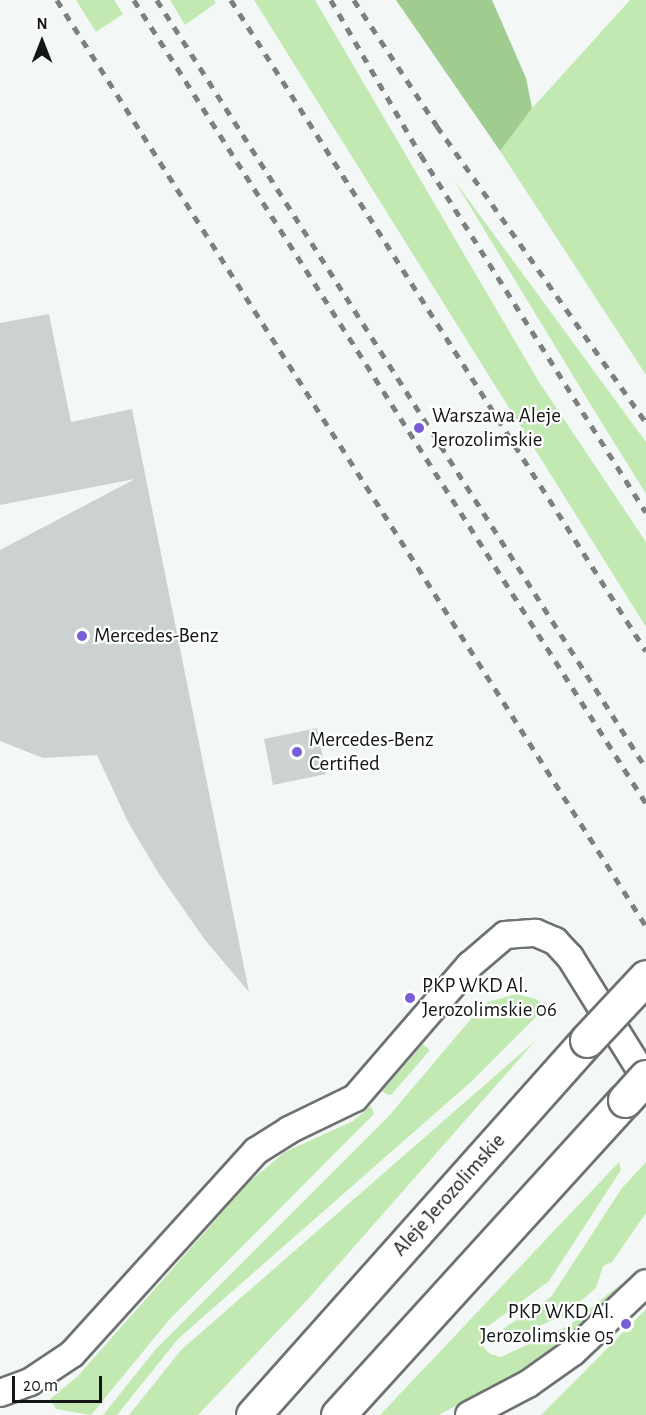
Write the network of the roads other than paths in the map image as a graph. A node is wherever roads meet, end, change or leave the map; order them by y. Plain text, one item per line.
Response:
1 (646, 977) edge
2 (639, 1085) edge
3 (646, 1283) edge
4 (0, 1393) edge
5 (253, 1415) edge
6 (338, 1415) edge
7 (469, 1415) edge

1 - 5 main road, Aleje Jerozolimskie, bridge
2 - 4 street
2 - 6 main road
3 - 7 street

